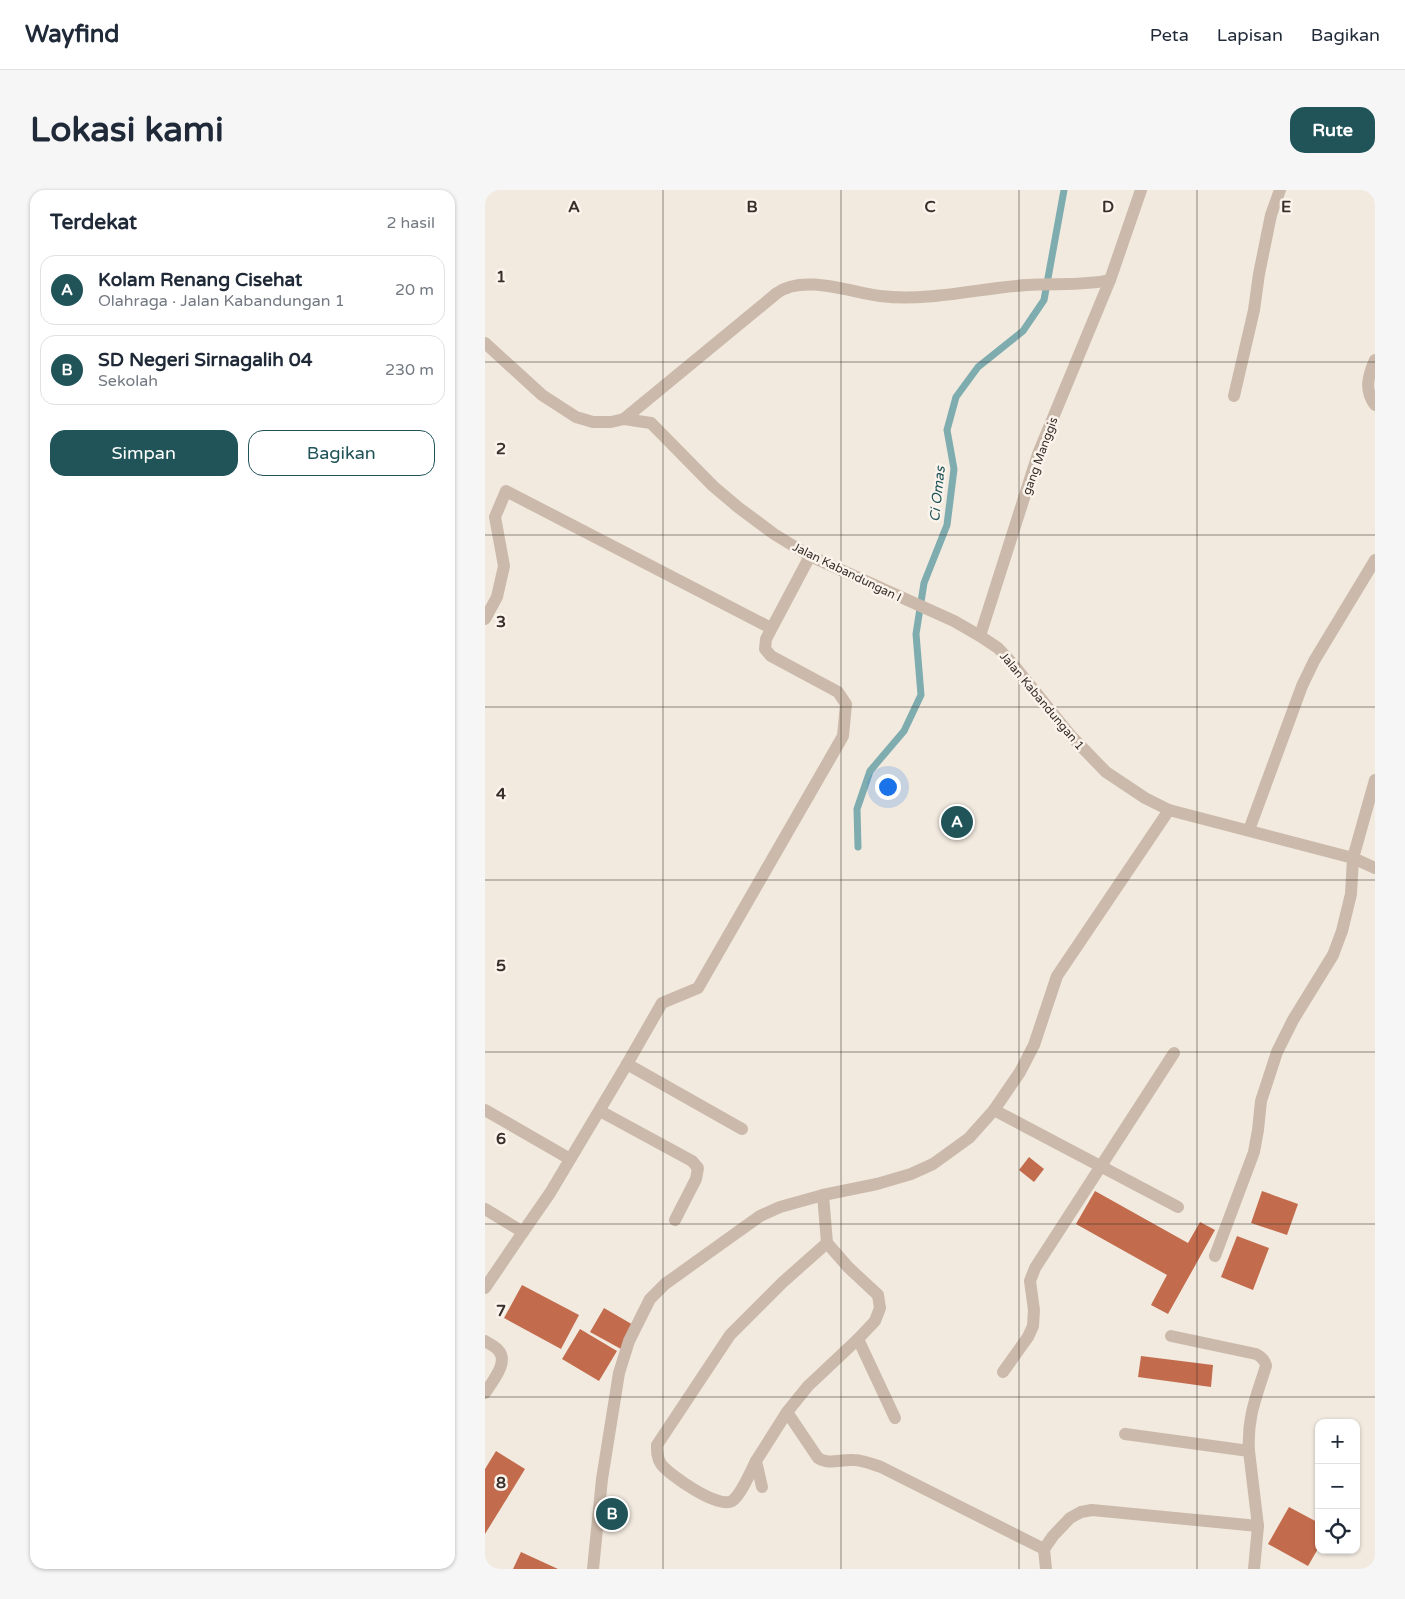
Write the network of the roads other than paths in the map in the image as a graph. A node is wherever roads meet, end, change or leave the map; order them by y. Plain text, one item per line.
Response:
1 (1141, 190) edge
2 (1280, 190) edge
3 (1111, 280) junction
4 (485, 343) edge
5 (1375, 360) edge
6 (1234, 396) dead end
7 (1375, 405) edge
8 (624, 418) junction
9 (810, 556) junction
10 (1375, 560) edge
11 (909, 602) joint
12 (485, 619) edge
13 (771, 628) junction
14 (980, 636) junction
15 (1375, 780) edge
16 (1169, 810) junction
17 (1249, 830) junction
18 (1353, 858) junction
19 (1375, 868) edge
20 (1174, 1053) dead end
21 (627, 1064) junction
22 (485, 1110) edge
23 (994, 1110) junction
24 (600, 1111) junction
25 (742, 1129) dead end
26 (570, 1159) junction
27 (1102, 1167) junction
28 (823, 1195) junction
29 (1178, 1207) dead end
30 (485, 1209) edge
31 (675, 1220) dead end
32 (523, 1232) junction
33 (827, 1243) junction
34 (1215, 1256) dead end
35 (485, 1288) edge
36 (1171, 1336) dead end
37 (858, 1339) junction
38 (485, 1341) edge
39 (1003, 1372) dead end
40 (485, 1393) edge
41 (787, 1412) junction
42 (895, 1418) dead end
43 (1125, 1434) dead end
44 (1249, 1451) junction
45 (756, 1461) junction
46 (762, 1487) dead end
47 (1258, 1526) junction
48 (1044, 1549) junction
49 (593, 1569) edge
50 (1046, 1569) edge
51 (1254, 1569) edge

1 - 3 street, gang Manggis
2 - 6 street
3 - 8 street
3 - 14 street, gang Manggis
4 - 8 street
5 - 7 street
8 - 9 street, Jalan Kabandungan I
9 - 11 street, Jalan Kabandungan I
9 - 13 street
10 - 17 street
11 - 14 street, Jalan Kabandungan 1
12 - 13 street
13 - 21 street
14 - 16 street, Jalan Kabandungan 1
15 - 18 street
16 - 17 street, Jalan Kabandungan 1
16 - 23 street
17 - 18 street, Jalan Kabandungan 1
18 - 19 street, Jalan Kabandungan 1
18 - 34 street
20 - 27 street
21 - 24 street
21 - 25 street
22 - 26 street
23 - 27 street
23 - 28 street
24 - 26 street
24 - 31 street
26 - 32 street
27 - 29 street
27 - 39 street
28 - 33 street
28 - 49 street
30 - 32 street
32 - 35 street
33 - 37 street
33 - 45 street
36 - 44 street
37 - 41 street
37 - 42 street
38 - 40 street
41 - 45 street
41 - 48 street
43 - 44 street
44 - 47 street
45 - 46 street
47 - 48 street
47 - 51 street
48 - 50 street

